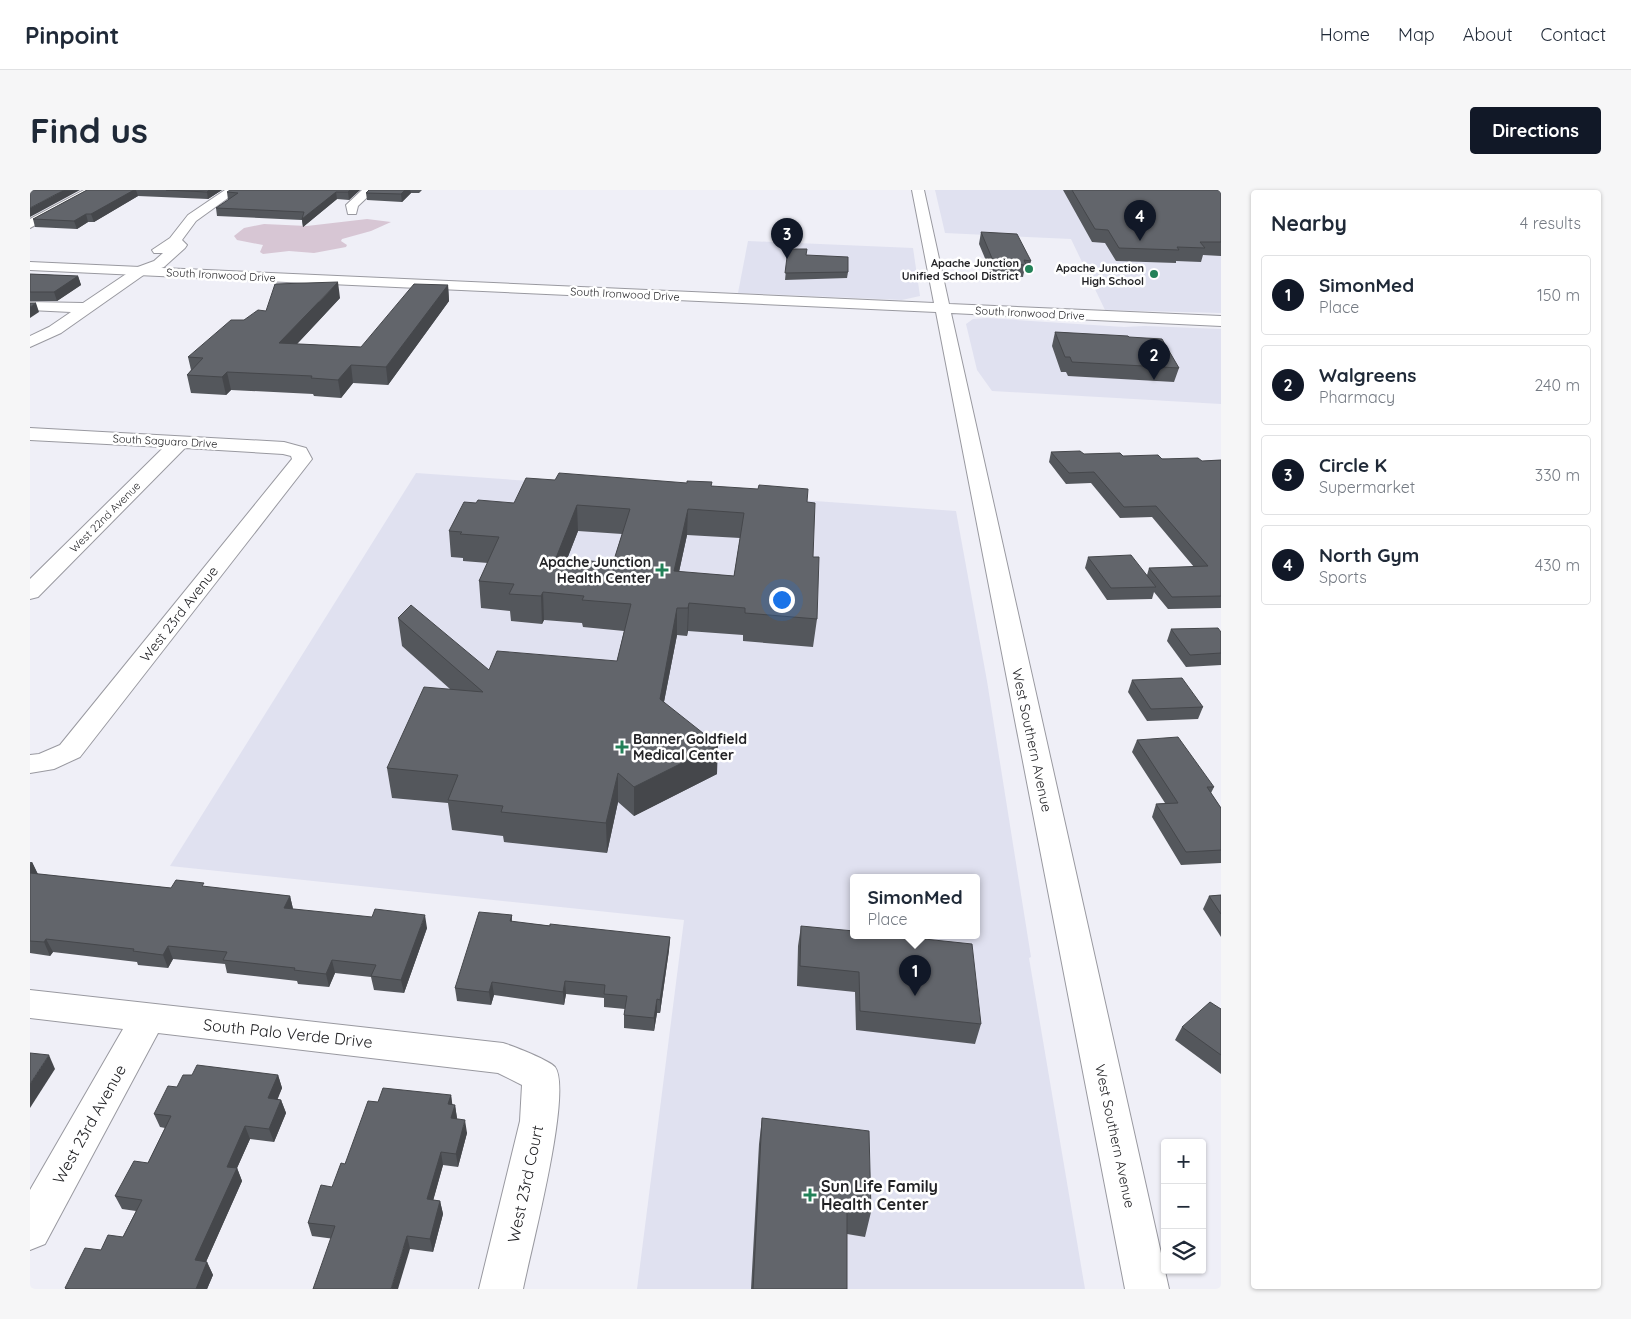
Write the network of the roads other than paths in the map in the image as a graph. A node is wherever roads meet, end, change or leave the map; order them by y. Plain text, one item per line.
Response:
1 (93, 190) edge
2 (233, 190) edge
3 (369, 190) edge
4 (918, 190) edge
5 (352, 211) dead end
6 (30, 224) edge
7 (30, 266) edge
8 (140, 271) junction
9 (30, 306) edge
10 (86, 308) junction
11 (942, 309) junction
12 (1221, 321) edge
13 (30, 342) edge
14 (30, 434) edge
15 (52, 435) junction
16 (180, 442) junction
17 (299, 452) joint
18 (30, 454) edge
19 (30, 592) edge
20 (37, 764) edge
21 (30, 1004) edge
22 (148, 1018) junction
23 (541, 1078) joint
24 (30, 1230) edge
25 (501, 1289) edge
26 (1147, 1289) edge

1 - 6 main road
2 - 8 main road
3 - 5 main road
4 - 11 main road, West Southern Avenue
7 - 8 main road, South Ironwood Drive
8 - 10 main road
8 - 11 main road, South Ironwood Drive
9 - 10 main road
10 - 13 main road
11 - 12 main road, South Ironwood Drive
11 - 26 main road, West Southern Avenue
14 - 15 main road, South Saguaro Drive
15 - 16 main road, South Saguaro Drive
15 - 18 main road
16 - 17 main road, South Saguaro Drive
16 - 19 main road, West 22nd Avenue
17 - 20 main road, West 23rd Avenue
21 - 22 main road, South Palo Verde Drive
22 - 23 main road, South Palo Verde Drive
22 - 24 main road, West 23rd Avenue
23 - 25 main road, West 23rd Court

